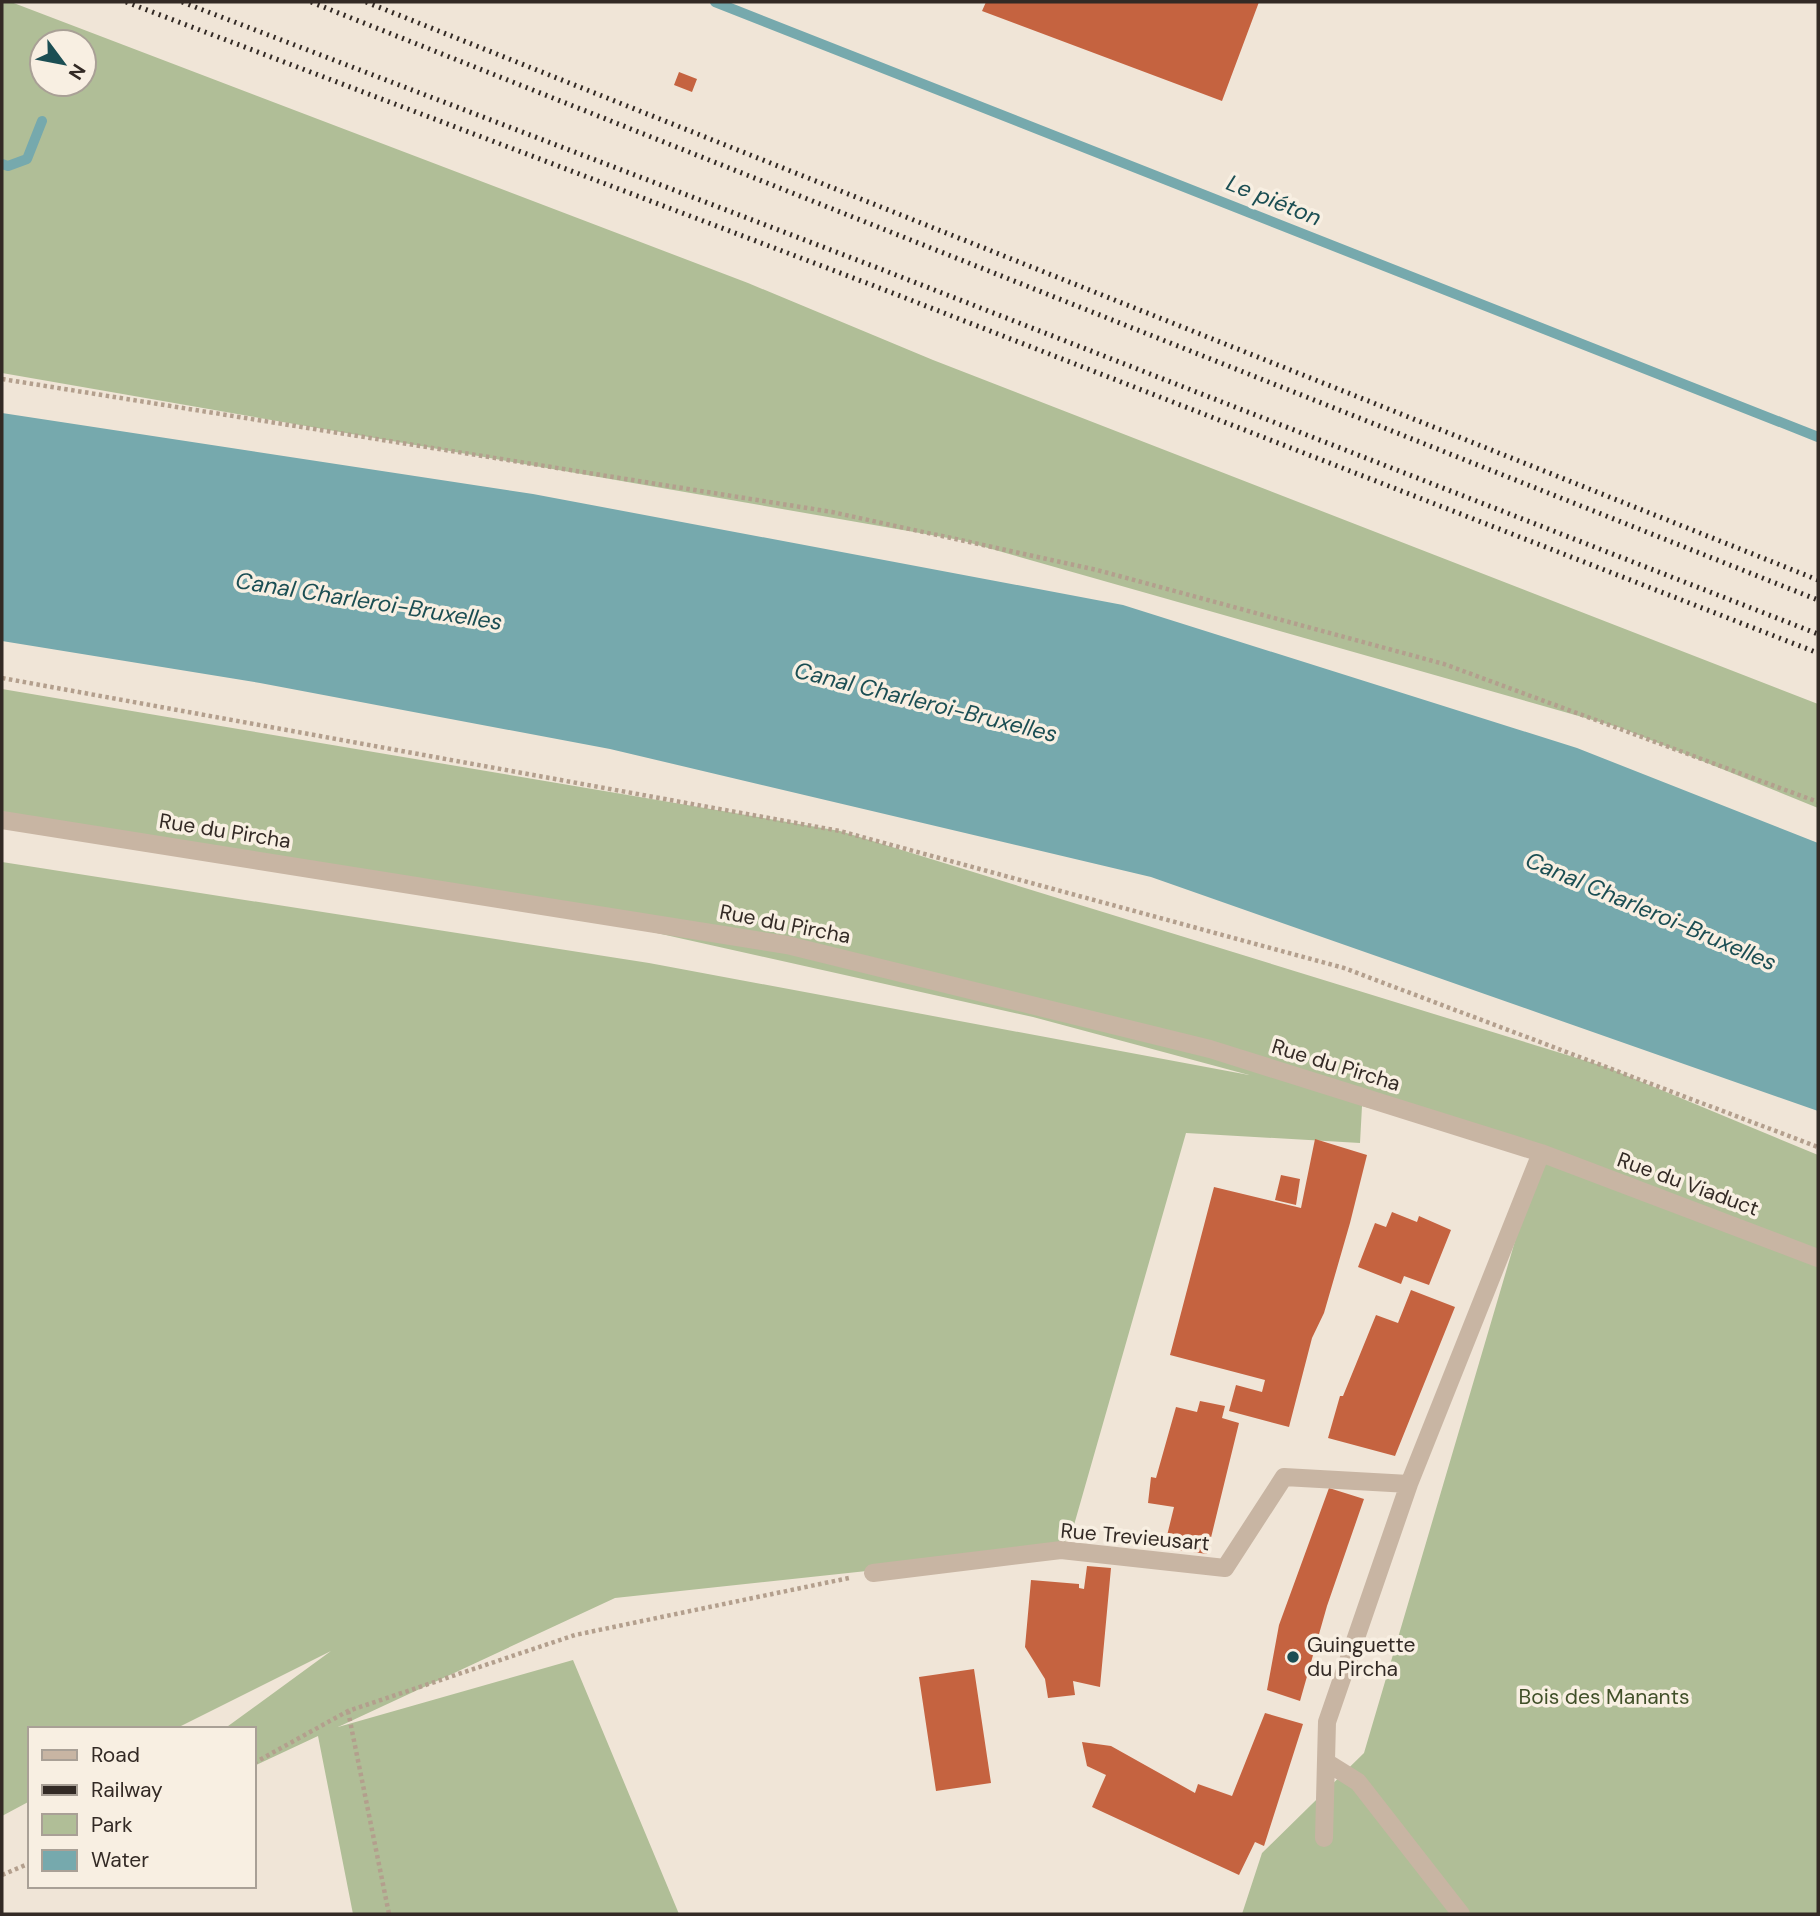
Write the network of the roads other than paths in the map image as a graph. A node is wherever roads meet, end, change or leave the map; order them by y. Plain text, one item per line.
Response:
1 (2, 820) edge
2 (1541, 1153) junction
3 (1818, 1258) edge
4 (1409, 1483) junction
5 (873, 1573) road end
6 (1326, 1762) junction
7 (1324, 1838) dead end
8 (1461, 1914) edge

1 - 2 street, Rue du Pircha
2 - 3 street, Rue du Viaduct
2 - 4 street
4 - 5 street, Rue Trevieusart
4 - 6 street
6 - 7 street
6 - 8 street

